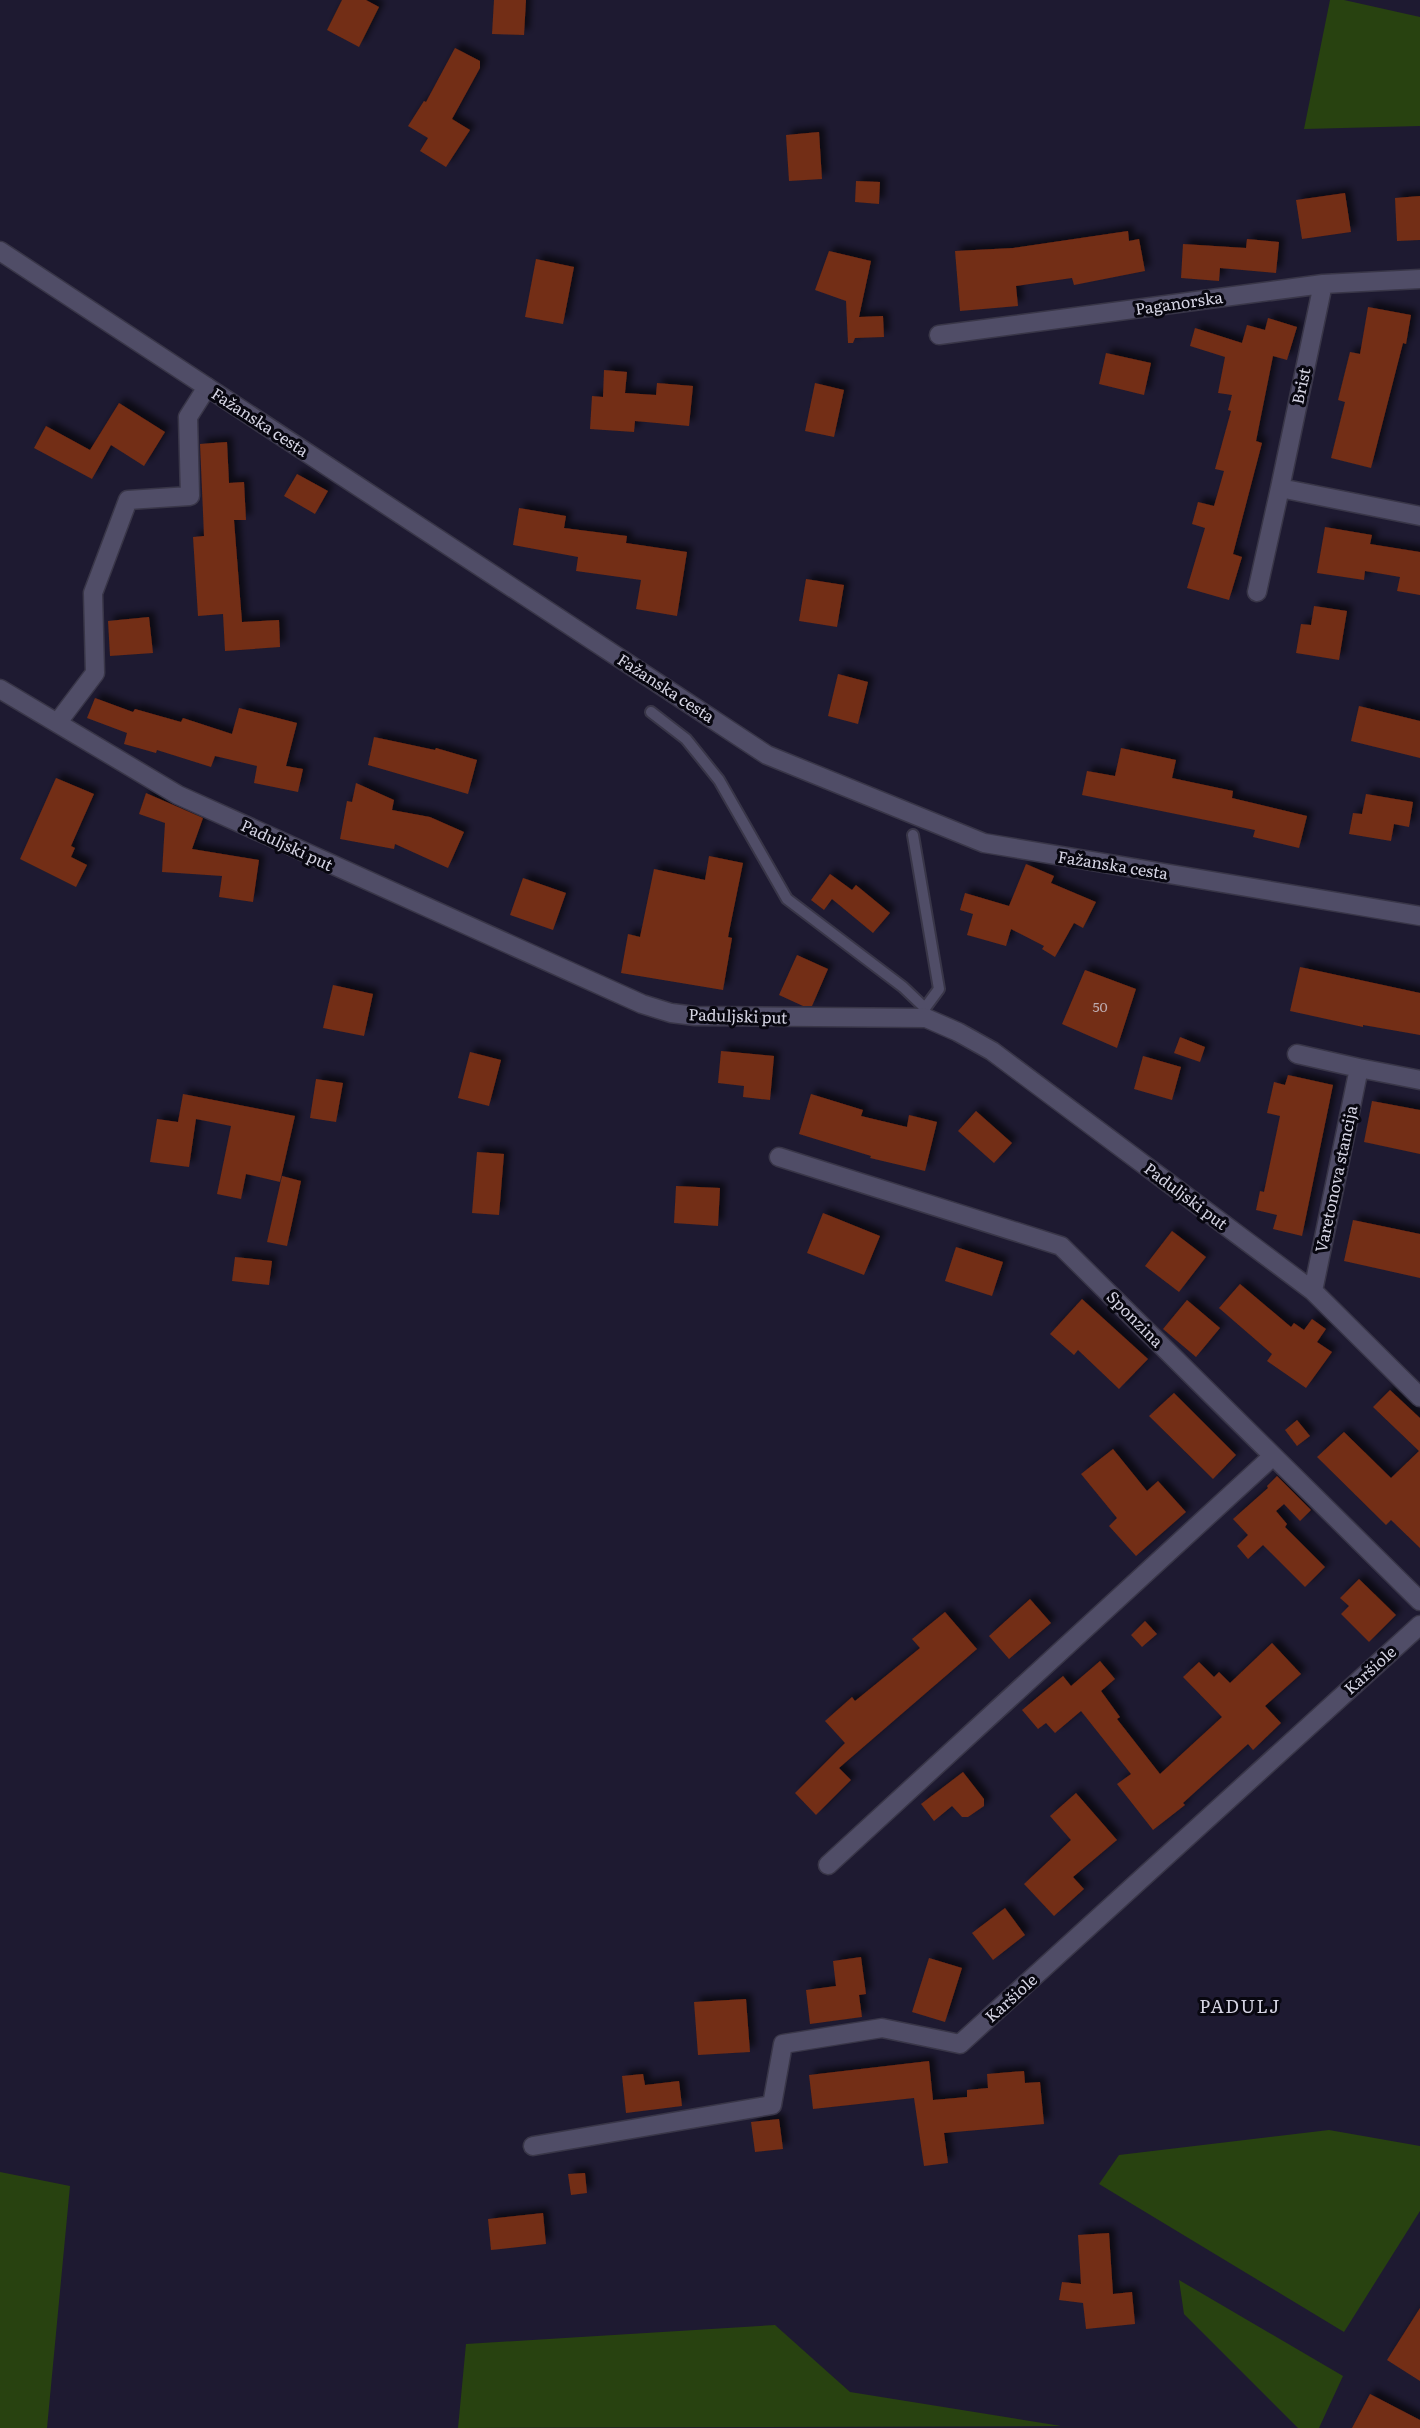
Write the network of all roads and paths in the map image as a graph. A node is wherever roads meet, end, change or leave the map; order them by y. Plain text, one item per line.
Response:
1 (0, 251) edge
2 (1420, 279) edge
3 (1323, 284) junction
4 (939, 335) dead end
5 (207, 387) junction
6 (1280, 488) junction
7 (1420, 516) edge
8 (1257, 592) dead end
9 (0, 689) edge
10 (651, 711) dead end
11 (58, 722) junction
12 (913, 835) dead end
13 (1420, 916) edge
14 (926, 1013) junction
15 (1297, 1054) dead end
16 (1359, 1068) junction
17 (1420, 1080) edge
18 (779, 1157) dead end
19 (1313, 1291) junction
20 (1420, 1398) edge
21 (1273, 1456) junction
22 (1420, 1601) edge
23 (1420, 1625) edge
24 (828, 1866) dead end
25 (533, 2146) dead end

1 - 5 street, Fažanska cesta
2 - 3 street, Paganorska
3 - 4 street, Paganorska
3 - 6 street, Brist
5 - 11 street
5 - 13 street, Fažanska cesta
6 - 7 street
6 - 8 street, Brist
9 - 11 street, Paduljski put
10 - 14 lane
11 - 14 street, Paduljski put
12 - 14 lane
14 - 19 street, Paduljski put
15 - 16 street
16 - 17 street
16 - 19 street, Varetonova stancija
18 - 21 street, Sponzina
19 - 20 street, Paduljski put
21 - 22 street, Sponzina
21 - 24 street
23 - 25 street, Karšiole

